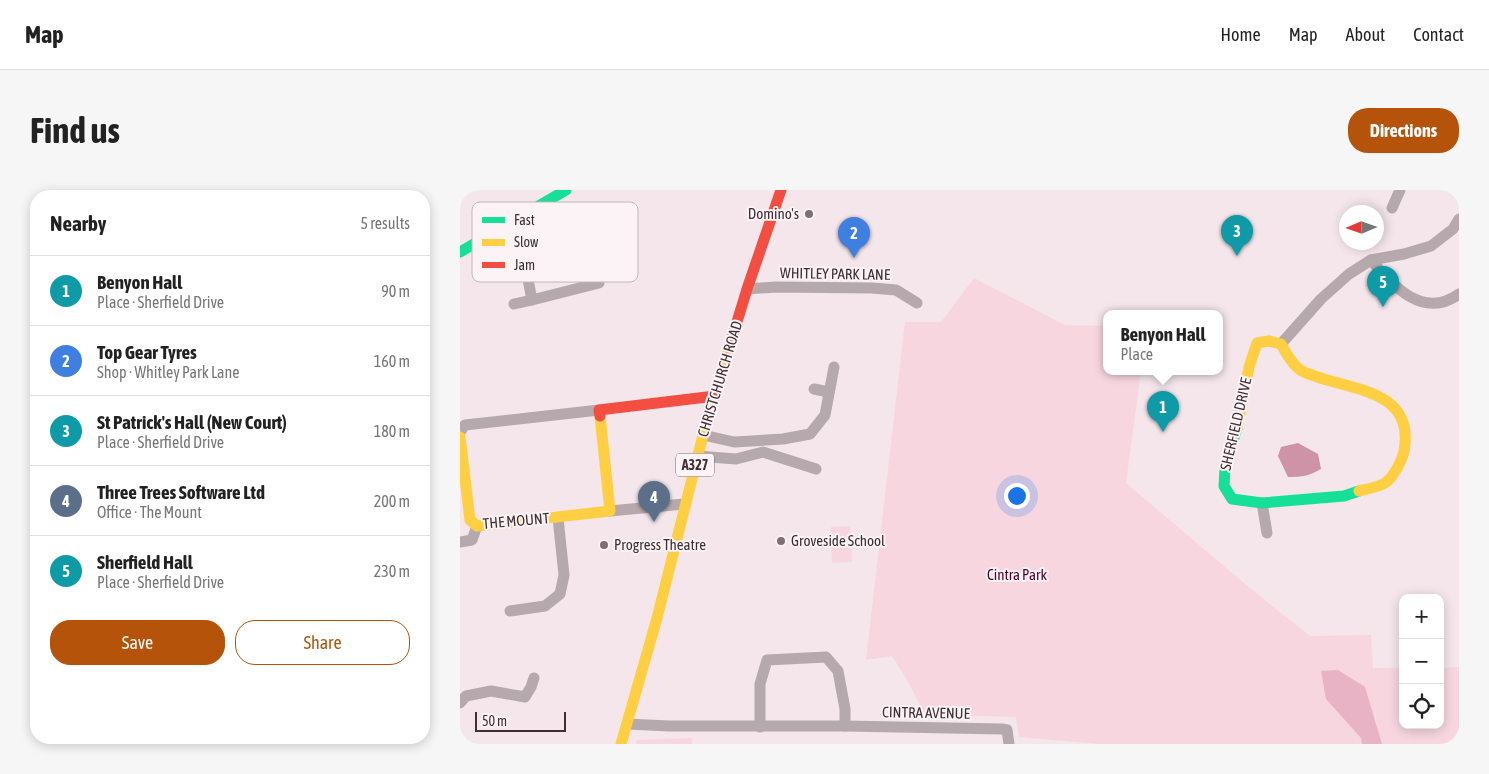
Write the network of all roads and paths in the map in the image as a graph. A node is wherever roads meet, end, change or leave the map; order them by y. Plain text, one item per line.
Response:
1 (566, 190) edge
2 (781, 190) edge
3 (1400, 190) edge
4 (546, 202) edge
5 (1392, 208) dead end
6 (1459, 219) edge
7 (472, 245) edge
8 (460, 252) edge
9 (1371, 260) junction
10 (528, 282) edge
11 (599, 283) dead end
12 (747, 289) junction
13 (1459, 294) edge
14 (532, 300) junction
15 (514, 304) dead end
16 (917, 304) dead end
17 (1281, 344) junction
18 (834, 367) dead end
19 (814, 389) dead end
20 (829, 392) junction
21 (715, 396) junction
22 (599, 410) junction
23 (460, 432) edge
24 (703, 435) junction
25 (460, 437) edge
26 (697, 456) junction
27 (816, 469) dead end
28 (1262, 503) junction
29 (684, 504) junction
30 (610, 511) junction
31 (558, 518) junction
32 (477, 526) junction
33 (1267, 533) dead end
34 (460, 542) edge
35 (510, 611) dead end
36 (534, 678) dead end
37 (460, 703) edge
38 (627, 724) junction
39 (845, 726) junction
40 (760, 727) junction
41 (621, 744) edge
42 (1009, 744) edge

1 - 4 street
2 - 12 street, CHRISTCHURCH ROAD / A327
3 - 5 street
6 - 9 street
7 - 8 street
9 - 13 street
9 - 17 street
10 - 14 street
11 - 14 street
12 - 16 street, WHITLEY PARK LANE
12 - 21 street, CHRISTCHURCH ROAD / A327
14 - 15 street
17 - 28 street, SHERFIELD DRIVE
17 - 28 street, SHERFIELD DRIVE
18 - 20 street
19 - 20 street
20 - 24 street
21 - 22 street
21 - 24 street, CHRISTCHURCH ROAD / A327
22 - 23 street
22 - 30 street
24 - 26 street, CHRISTCHURCH ROAD / A327
25 - 32 street, THE MOUNT
26 - 27 street
26 - 29 street, CHRISTCHURCH ROAD / A327
28 - 33 street
29 - 30 street, THE MOUNT
29 - 38 street, CHRISTCHURCH ROAD / A327
30 - 31 street, THE MOUNT
31 - 32 street, THE MOUNT
31 - 35 street, THE MOUNT
32 - 34 street
36 - 37 street
38 - 40 street, CINTRA AVENUE
38 - 41 street, CHRISTCHURCH ROAD / A327
39 - 40 street, CINTRA AVENUE
39 - 40 street
39 - 42 street, CINTRA AVENUE

